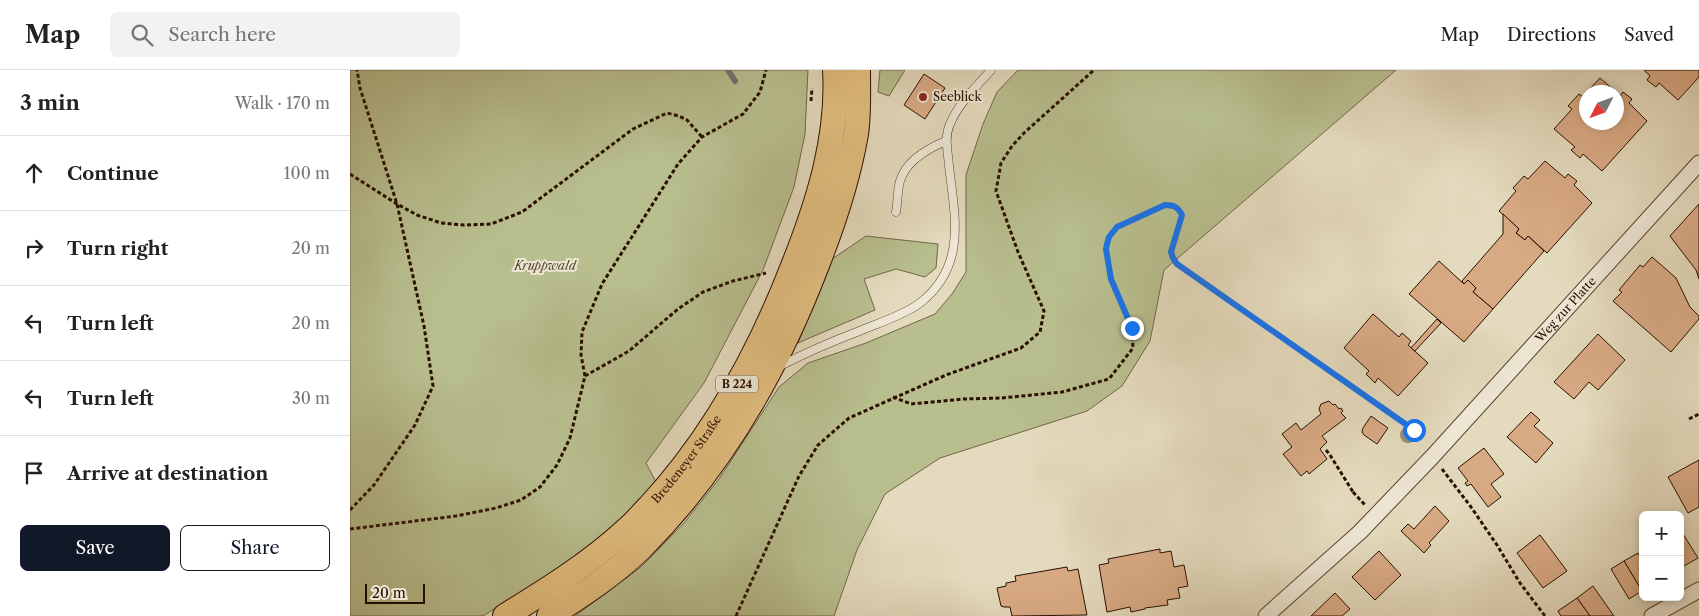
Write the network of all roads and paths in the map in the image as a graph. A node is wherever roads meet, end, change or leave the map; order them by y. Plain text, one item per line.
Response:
1 (357, 70) edge
2 (766, 70) edge
3 (835, 70) edge
4 (858, 70) edge
5 (991, 70) edge
6 (1094, 70) edge
7 (812, 79) dead end
8 (811, 106) dead end
9 (702, 138) junction
10 (946, 141) junction
11 (1699, 163) edge
12 (350, 174) edge
13 (397, 204) junction
14 (896, 212) dead end
15 (768, 267) dead end
16 (770, 371) junction
17 (585, 376) junction
18 (894, 397) junction
19 (1699, 414) edge
20 (1689, 419) dead end
21 (1420, 434) dead end
22 (1326, 450) dead end
23 (1432, 457) junction
24 (1353, 492) dead end
25 (350, 510) edge
26 (350, 529) edge
27 (1699, 590) edge
28 (505, 616) edge
29 (549, 616) edge
30 (736, 616) edge
31 (1266, 616) edge
32 (1545, 616) edge
33 (1652, 616) edge

1 - 13 path
2 - 9 path
3 - 28 main road, Bredeneyer Straße / B 224
4 - 16 main road, Bredeneyer Straße / B 224
5 - 10 lane
6 - 18 path
7 - 8 path
9 - 13 path
9 - 17 path
10 - 14 lane
10 - 16 lane
11 - 23 street, Weg zur Platte
12 - 13 path
13 - 25 path
15 - 17 path
16 - 29 main road, Bredeneyer Straße / B 224
17 - 26 path
18 - 21 path
18 - 30 path
19 - 20 path
22 - 24 path
23 - 31 street, Weg zur Platte
23 - 32 path
27 - 33 street

